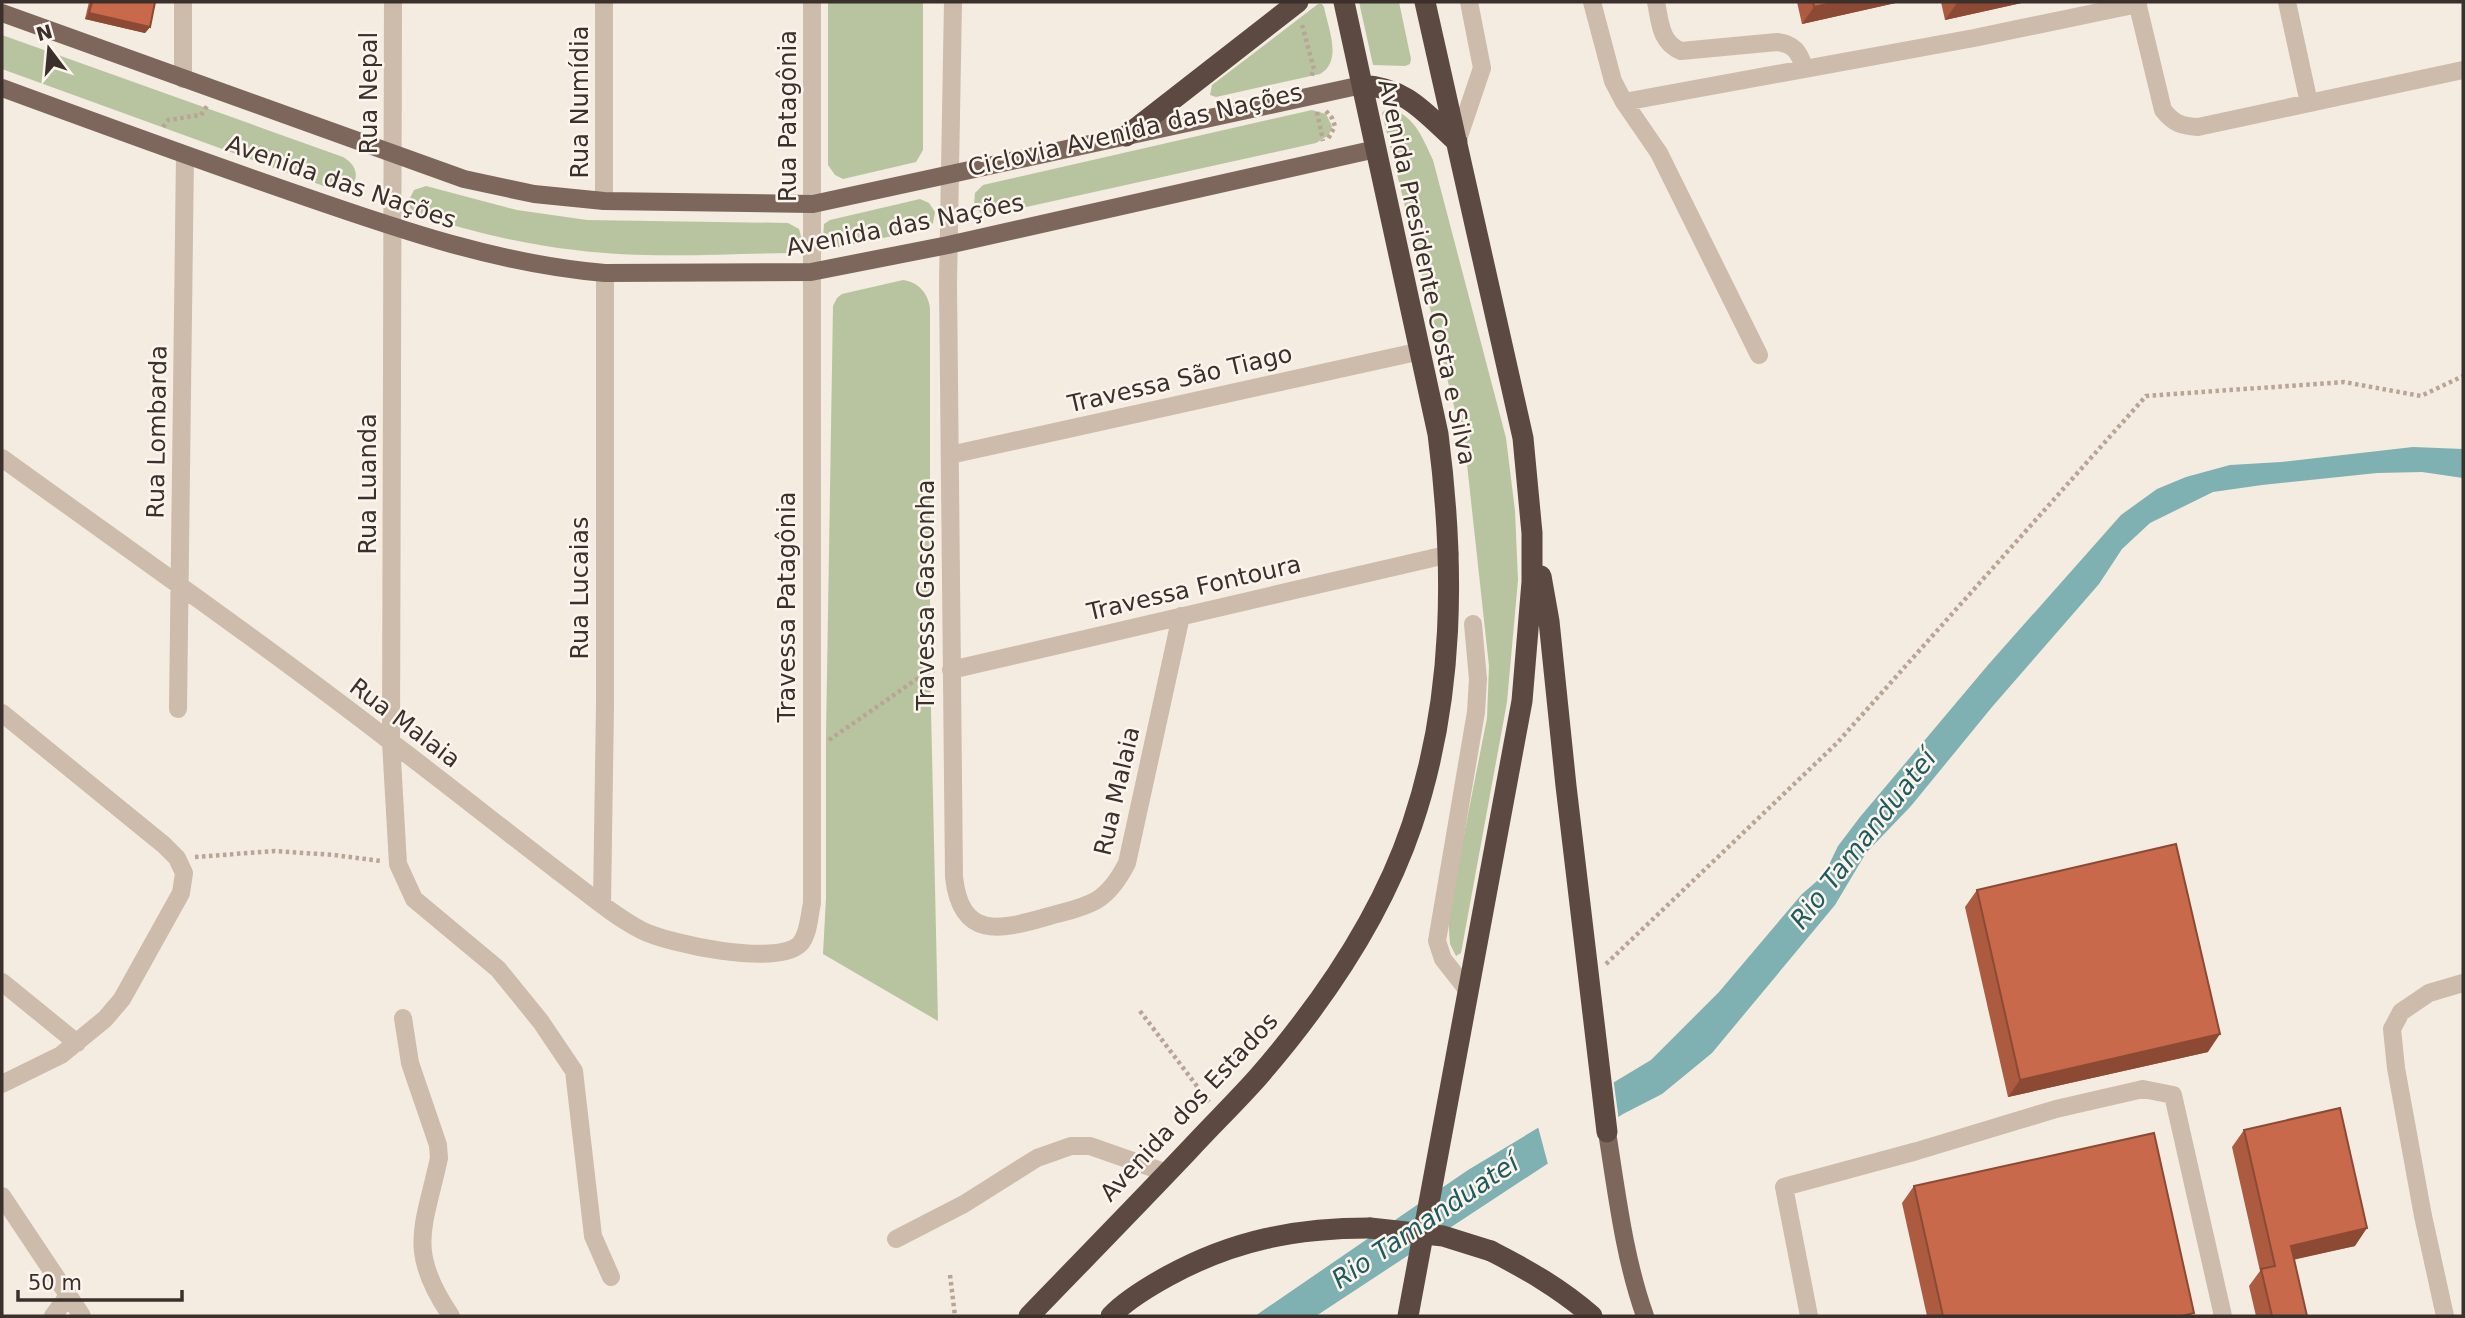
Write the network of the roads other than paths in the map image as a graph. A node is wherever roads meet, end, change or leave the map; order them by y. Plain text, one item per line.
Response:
1 (183, 2) edge
2 (393, 2) edge
3 (604, 2) edge
4 (812, 2) edge
5 (953, 2) edge
6 (1298, 2) edge
7 (1344, 2) edge
8 (1425, 2) edge
9 (1469, 2) edge
10 (1592, 2) edge
11 (1656, 2) edge
12 (2287, 2) edge
13 (2138, 3) edge
14 (2, 13) edge
15 (1804, 67) junction
16 (2463, 70) edge
17 (183, 79) junction
18 (1362, 85) junction
19 (2, 88) edge
20 (1624, 102) junction
21 (2309, 103) junction
22 (1126, 136) junction
23 (1457, 142) junction
24 (1376, 149) junction
25 (185, 155) junction
26 (393, 155) junction
27 (952, 174) junction
28 (604, 201) junction
29 (813, 204) junction
30 (393, 227) junction
31 (948, 245) junction
32 (811, 272) junction
33 (605, 273) junction
34 (1420, 351) junction
35 (1759, 355) dead end
36 (950, 456) junction
37 (2, 458) edge
38 (1532, 533) junction
39 (1450, 554) junction
40 (180, 586) junction
41 (1181, 616) junction
42 (1473, 624) dead end
43 (951, 670) junction
44 (178, 709) dead end
45 (2, 713) edge
46 (391, 742) junction
47 (602, 903) junction
48 (990, 928) joint
49 (802, 940) joint
50 (2, 982) edge
51 (2463, 983) edge
52 (1469, 992) junction
53 (403, 1018) dead end
54 (77, 1043) junction
55 (2, 1084) edge
56 (1607, 1132) joint
57 (1167, 1173) junction
58 (2, 1196) edge
59 (896, 1239) dead end
60 (611, 1278) dead end
61 (68, 1296) junction
62 (1409, 1313) edge
63 (1113, 1314) edge
64 (53, 1316) edge
65 (82, 1316) edge
66 (451, 1316) edge
67 (1029, 1316) edge
68 (1592, 1316) edge
69 (1645, 1316) edge
70 (1809, 1316) edge
71 (2222, 1316) edge
72 (2445, 1316) edge

1 - 17 street
2 - 26 street, Rua Nepal
3 - 28 street, Rua Numídia
4 - 29 street, Rua Patagônia
5 - 27 street, Travessa Gasconha
6 - 22 highway
7 - 18 highway, Avenida Presidente Costa e Silva
8 - 23 highway
9 - 23 street
10 - 20 street
11 - 15 street
12 - 21 street
13 - 15 street
13 - 21 street
14 - 17 main road, Avenida das Nações
15 - 20 street
16 - 21 street
17 - 26 main road, Avenida das Nações
18 - 22 main road, Avenida das Nações
18 - 23 highway
18 - 24 highway, Avenida Presidente Costa e Silva
19 - 25 main road, Avenida das Nações
20 - 35 street
22 - 27 main road, Avenida das Nações
23 - 38 highway
24 - 31 main road, Avenida das Nações
24 - 34 highway, Avenida Presidente Costa e Silva
25 - 30 main road, Avenida das Nações
25 - 40 street, Rua Lombarda
26 - 28 main road, Avenida das Nações
26 - 30 street, Rua Nepal
27 - 29 main road, Avenida das Nações
27 - 31 street, Travessa Gasconha
28 - 29 main road, Avenida das Nações
29 - 32 street, Rua Patagônia
30 - 33 main road, Avenida das Nações
30 - 46 street, Rua Luanda
31 - 32 main road, Avenida das Nações
31 - 36 street, Travessa Gasconha
32 - 33 main road, Avenida das Nações
32 - 49 street, Travessa Patagônia
33 - 47 street, Rua Lucaias
34 - 36 street, Travessa São Tiago
34 - 39 highway, Avenida Presidente Costa e Silva
36 - 43 street, Travessa Gasconha
37 - 40 street, Rua Malaia
38 - 52 highway
38 - 56 highway
39 - 41 street, Travessa Fontoura
39 - 57 highway, Avenida dos Estados
40 - 44 street, Rua Lombarda
40 - 46 street, Rua Malaia
41 - 43 street, Travessa Fontoura
41 - 48 street, Rua Malaia
42 - 52 street
43 - 48 street, Travessa Gasconha
45 - 54 street
46 - 47 street, Rua Malaia
46 - 60 street, Rua Luanda
47 - 49 street, Rua Malaia
50 - 54 street
51 - 72 street
52 - 62 highway
53 - 66 street
54 - 55 street
56 - 69 main road
57 - 59 street
57 - 67 highway, Avenida dos Estados
58 - 61 street
61 - 64 street
61 - 65 street
63 - 68 highway, bridge
70 - 71 street

